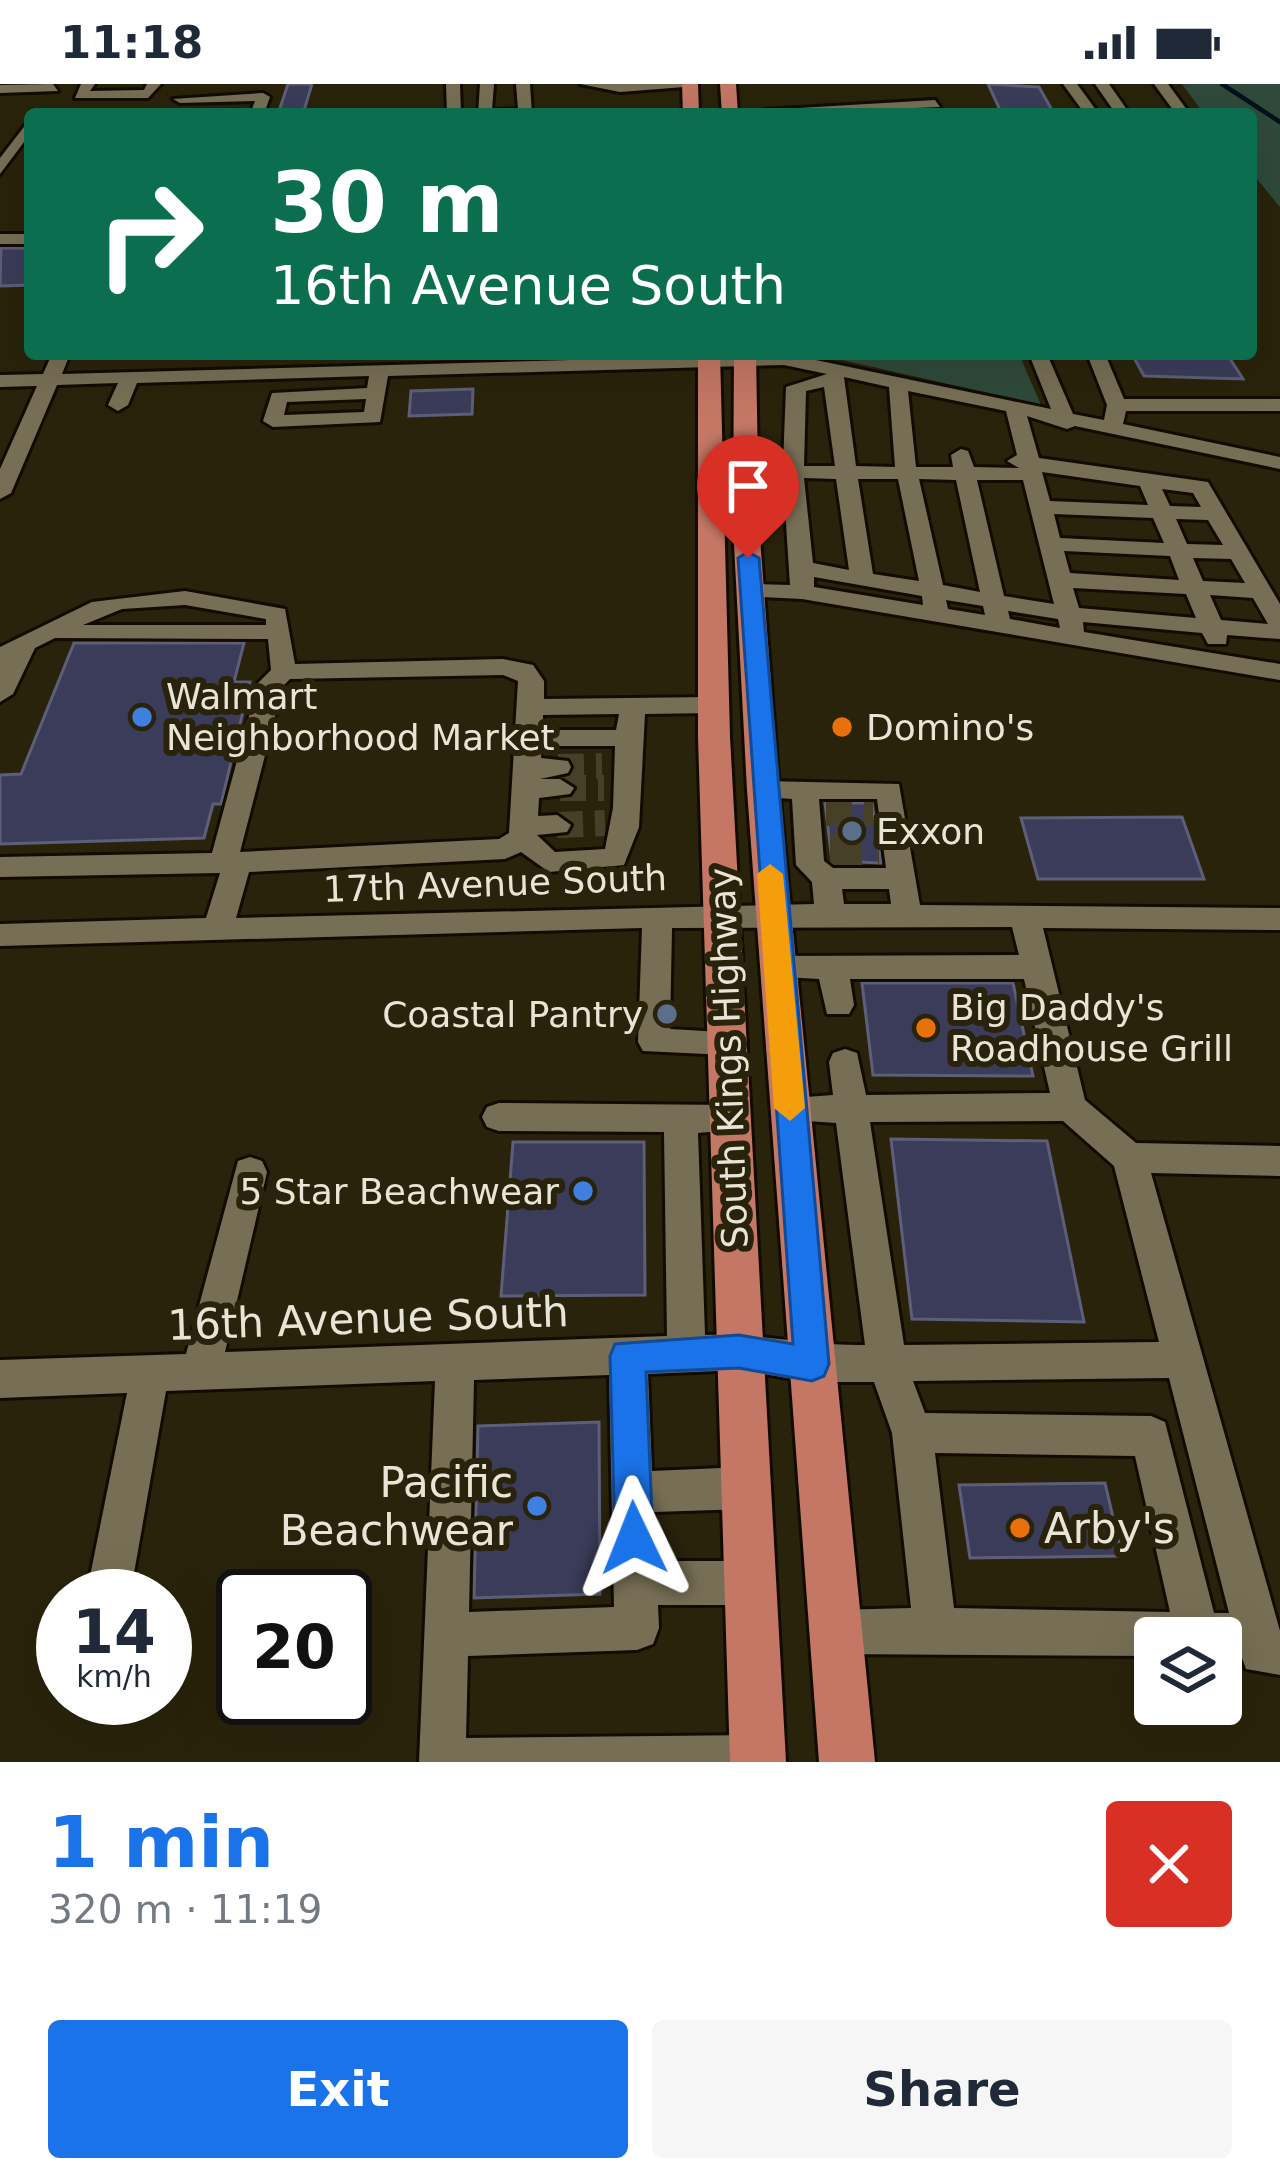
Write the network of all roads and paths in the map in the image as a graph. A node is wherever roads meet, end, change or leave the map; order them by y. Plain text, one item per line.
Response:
1 (88, 84) edge
2 (154, 84) edge
3 (586, 84) edge
4 (1070, 84) edge
5 (690, 85) edge
6 (54, 86) edge
7 (0, 89) edge
8 (183, 91) edge
9 (20, 107) dead end
10 (26, 108) edge
11 (259, 108) edge
12 (1088, 108) edge
13 (24, 136) edge
14 (0, 170) edge
15 (60, 360) edge
16 (496, 360) edge
17 (709, 360) edge
18 (745, 360) edge
19 (787, 360) edge
20 (1041, 360) edge
21 (1098, 360) edge
22 (379, 369) junction
23 (836, 375) junction
24 (130, 377) junction
25 (53, 379) junction
26 (0, 381) edge
27 (898, 384) junction
28 (375, 393) dead end
29 (118, 405) dead end
30 (1117, 405) junction
31 (1280, 405) edge
32 (1016, 411) junction
33 (1067, 423) junction
34 (1112, 431) junction
35 (1178, 444) junction
36 (846, 462) junction
37 (905, 463) junction
38 (1280, 463) edge
39 (963, 464) junction
40 (1032, 469) junction
41 (746, 470) junction
42 (793, 472) junction
43 (1148, 481) junction
44 (1200, 487) junction
45 (0, 493) edge
46 (1042, 507) junction
47 (1099, 508) junction
48 (1161, 510) junction
49 (1216, 514) junction
50 (1052, 544) junction
51 (1114, 546) junction
52 (1179, 549) junction
53 (1238, 553) junction
54 (802, 580) junction
55 (1062, 580) junction
56 (1128, 584) junction
57 (1196, 587) junction
58 (868, 588) junction
59 (750, 591) junction
60 (1260, 591) junction
61 (936, 603) junction
62 (997, 613) junction
63 (1142, 622) junction
64 (1072, 626) junction
65 (1214, 627) junction
66 (1280, 628) edge
67 (1147, 649) junction
68 (12, 650) edge
69 (1224, 662) junction
70 (1280, 672) edge
71 (284, 673) junction
72 (0, 694) edge
73 (634, 705) junction
74 (713, 705) junction
75 (531, 707) junction
76 (528, 764) junction
77 (616, 769) junction
78 (559, 778) tunnel mouth
79 (764, 802) junction
80 (812, 805) junction
81 (557, 825) tunnel mouth
82 (523, 832) junction
83 (768, 849) junction
84 (822, 859) junction
85 (893, 860) junction
86 (231, 863) junction
87 (0, 867) edge
88 (773, 914) junction
89 (830, 914) junction
90 (908, 915) junction
91 (722, 916) junction
92 (1025, 917) junction
93 (656, 918) junction
94 (1280, 919) edge
95 (218, 929) junction
96 (0, 935) edge
97 (1036, 967) junction
98 (778, 968) junction
99 (833, 968) junction
100 (838, 1005) dead end
101 (728, 1042) junction
102 (845, 1062) dead end
103 (1070, 1107) junction
104 (790, 1109) junction
105 (852, 1109) junction
106 (499, 1117) dead end
107 (681, 1119) junction
108 (730, 1119) junction
109 (1130, 1159) junction
110 (1280, 1161) edge
111 (250, 1172) dead end
112 (683, 1202) junction
113 (734, 1202) junction
114 (684, 1270) junction
115 (736, 1270) junction
116 (739, 1352) junction
117 (686, 1353) junction
118 (628, 1356) junction
119 (1183, 1360) junction
120 (455, 1363) junction
121 (887, 1363) junction
122 (812, 1364) junction
123 (201, 1372) junction
124 (150, 1374) junction
125 (0, 1379) edge
126 (912, 1433) junction
127 (746, 1488) junction
128 (632, 1492) junction
129 (113, 1569) edge
130 (750, 1582) junction
131 (635, 1583) junction
132 (1193, 1617) edge
133 (935, 1630) junction
134 (835, 1632) junction
135 (1134, 1634) edge
136 (446, 1635) junction
137 (1269, 1644) edge
138 (758, 1760) edge
139 (442, 1761) edge
140 (847, 1762) edge

1 - 2 street
3 - 5 street
4 - 12 street
6 - 7 street
8 - 11 street
9 - 10 street
13 - 14 street
15 - 25 street
16 - 22 street
17 - 74 main road, South Kings Highway
18 - 41 main road, South Kings Highway
19 - 23 street
20 - 33 street
21 - 30 street
22 - 24 street
22 - 28 street
23 - 27 street
23 - 36 street
23 - 42 street
24 - 25 street
24 - 29 street
25 - 26 street
25 - 45 street
27 - 32 street
27 - 37 street
30 - 31 street
30 - 34 street
32 - 33 street
32 - 40 street
33 - 34 street
34 - 35 street
35 - 38 street
35 - 44 street
36 - 37 street
36 - 42 street
36 - 58 street
37 - 39 street
37 - 61 street
39 - 40 street
39 - 62 street
40 - 43 street
40 - 46 street
41 - 42 street
41 - 59 main road, South Kings Highway
42 - 54 street
43 - 44 street
43 - 48 street
44 - 49 street
46 - 47 street
46 - 50 street
47 - 48 street
47 - 51 street
48 - 49 street
48 - 52 street
49 - 53 street
50 - 51 street
50 - 55 street
51 - 52 street
51 - 56 street
52 - 53 street
52 - 57 street
53 - 60 street
54 - 58 street
54 - 59 street
55 - 56 street
55 - 64 street
56 - 57 street
56 - 63 street
57 - 60 street
57 - 65 street
58 - 61 street
59 - 79 main road, South Kings Highway
60 - 66 street
61 - 62 street
62 - 64 street
63 - 64 street
63 - 65 street
63 - 67 street
64 - 67 street
65 - 66 street
65 - 69 street
67 - 69 street
68 - 71 street
68 - 72 street
69 - 70 street
71 - 75 street
71 - 86 street
73 - 74 street
73 - 75 street
73 - 77 street
74 - 91 main road, South Kings Highway
75 - 76 street
76 - 77 street
76 - 78 street
76 - 82 street
77 - 82 street
79 - 80 street
79 - 83 main road, South Kings Highway
80 - 84 street
80 - 85 street
81 - 82 street
82 - 86 street
83 - 84 street
83 - 88 main road, South Kings Highway
84 - 85 street
84 - 89 street
85 - 90 street
86 - 87 street
86 - 95 street
88 - 89 street, 17th Avenue South
88 - 91 street, 17th Avenue South
88 - 98 main road, South Kings Highway
89 - 90 street, 17th Avenue South
90 - 92 street, 17th Avenue South
91 - 93 street, 17th Avenue South
91 - 101 main road, South Kings Highway
92 - 94 street, 17th Avenue South
92 - 97 street
93 - 95 street, 17th Avenue South
93 - 101 street
95 - 96 street, 17th Avenue South
97 - 99 street
97 - 103 street
98 - 99 street
98 - 104 main road, South Kings Highway
99 - 100 street
101 - 108 main road, South Kings Highway
102 - 105 street
103 - 105 street
103 - 109 street
104 - 105 street
104 - 122 main road, South Kings Highway
105 - 121 street
106 - 107 street
107 - 108 street
107 - 112 street
108 - 113 main road, South Kings Highway
109 - 110 street
109 - 119 street
111 - 123 street
112 - 113 street
112 - 114 street
113 - 115 main road, South Kings Highway
114 - 115 street
114 - 117 street
115 - 116 main road, South Kings Highway
116 - 117 street, 16th Avenue South
116 - 122 street, 16th Avenue South
116 - 127 main road, South Kings Highway
117 - 118 street, 16th Avenue South
118 - 120 street, 16th Avenue South
118 - 128 street
119 - 121 street, 16th Avenue South
119 - 137 street
120 - 123 street, 16th Avenue South
120 - 136 street
121 - 122 street, 16th Avenue South
121 - 126 street
122 - 134 main road, South Kings Highway
123 - 124 street, 16th Avenue South
124 - 125 street, 16th Avenue South
124 - 129 street
126 - 132 street
126 - 133 street
127 - 128 street
127 - 130 main road, South Kings Highway
128 - 131 street
130 - 131 street
130 - 138 main road, South Kings Highway
131 - 136 street
133 - 134 street
133 - 135 street
134 - 140 main road, South Kings Highway
136 - 139 street
138 - 139 street

